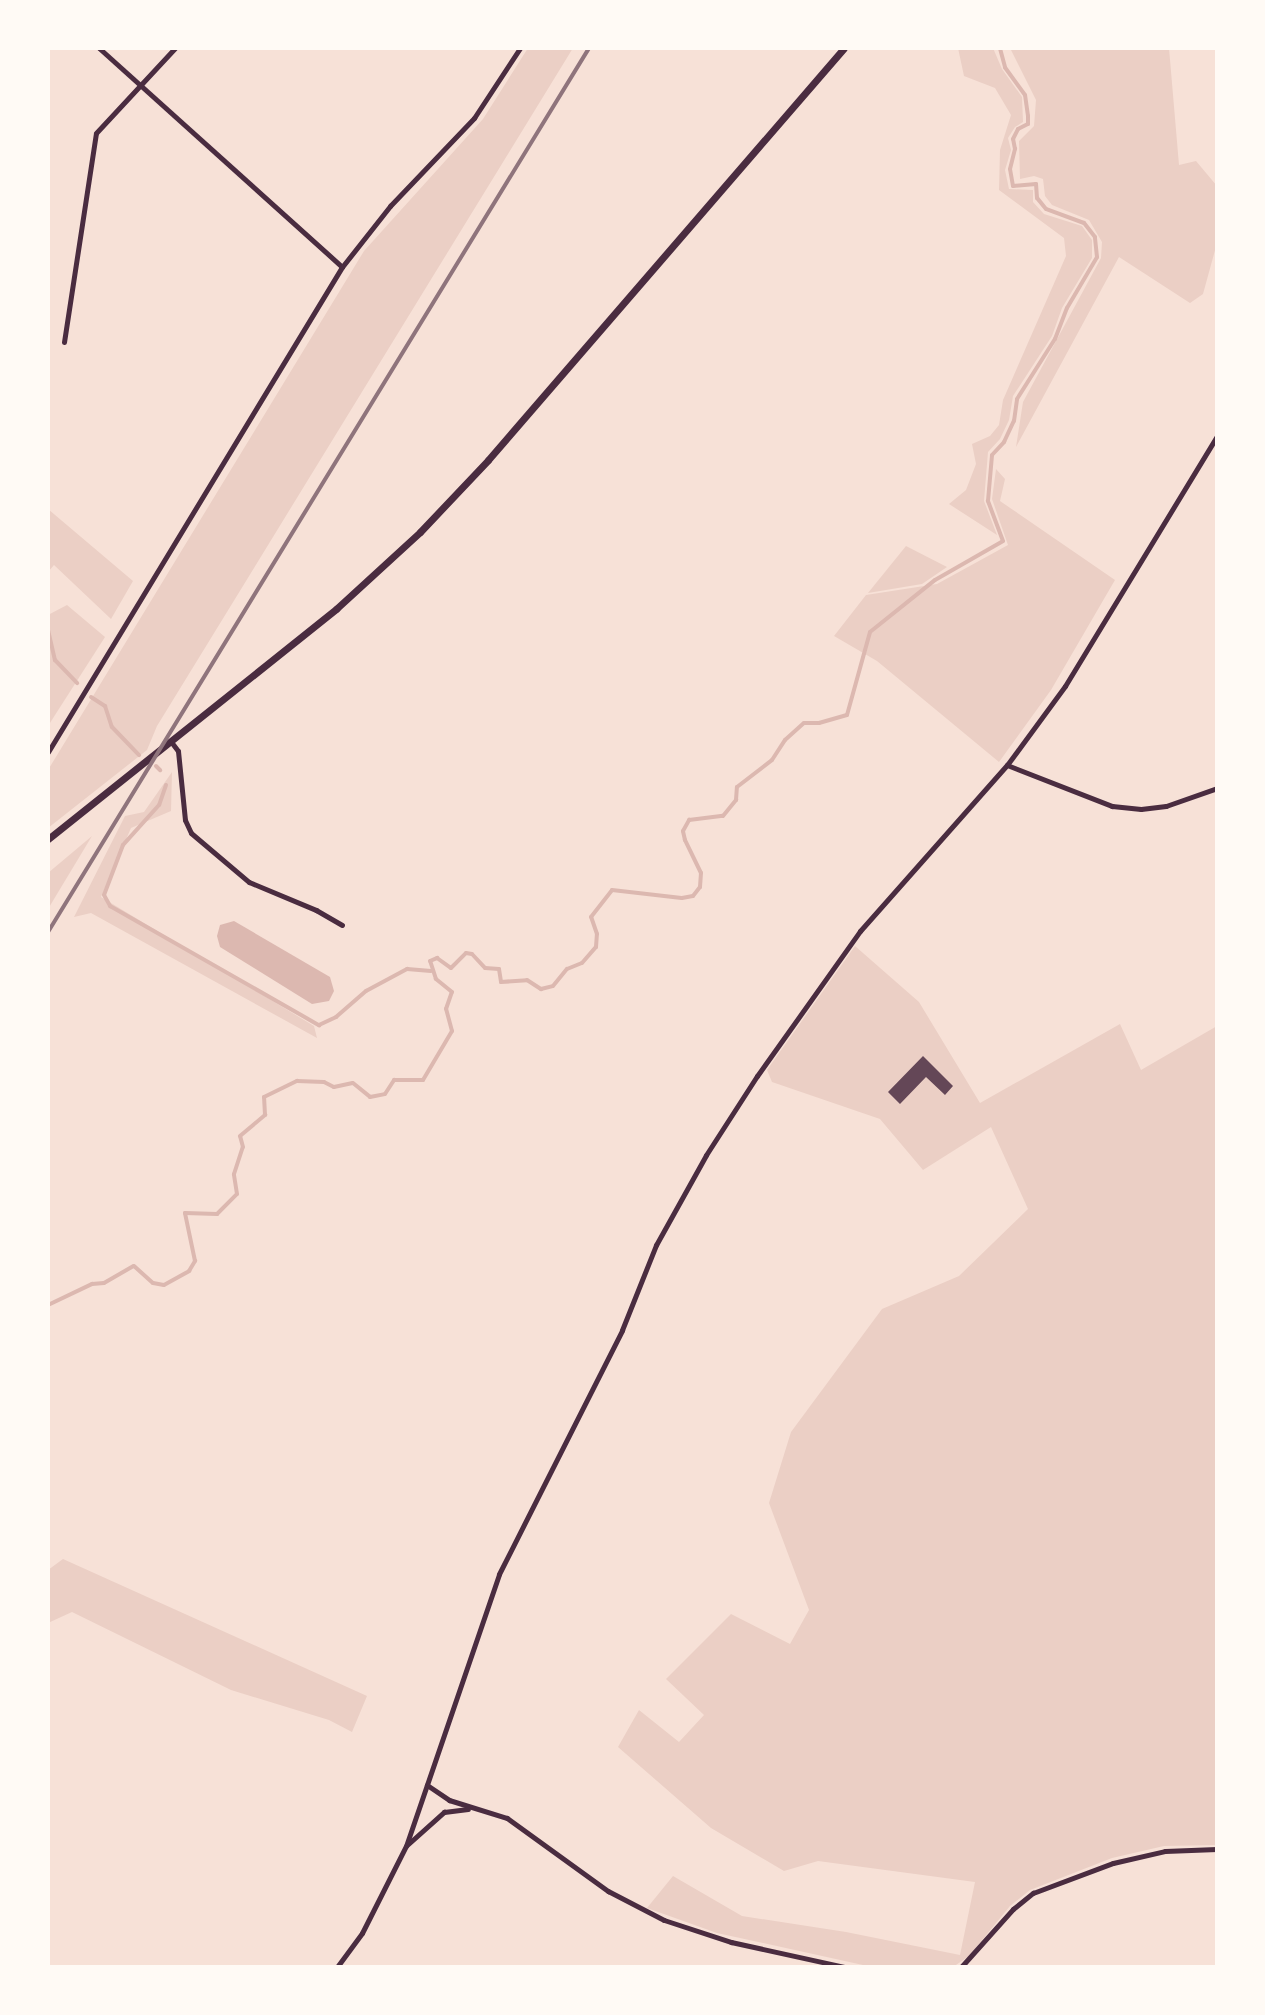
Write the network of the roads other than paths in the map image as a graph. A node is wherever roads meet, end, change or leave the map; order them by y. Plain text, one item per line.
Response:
1 (99, 48) edge
2 (175, 48) edge
3 (520, 48) edge
4 (844, 48) edge
5 (140, 85) junction
6 (342, 267) junction
7 (64, 342) dead end
8 (1217, 436) edge
9 (172, 743) junction
10 (48, 752) edge
11 (1007, 765) junction
12 (1217, 788) edge
13 (48, 839) edge
14 (342, 925) dead end
15 (427, 1785) junction
16 (473, 1809) junction
17 (406, 1846) junction
18 (1217, 1849) edge
19 (337, 1967) edge
20 (845, 1967) edge
21 (961, 1967) edge

1 - 5 street
2 - 5 street
3 - 6 street
4 - 9 street
5 - 6 street
5 - 7 street
6 - 10 street
8 - 11 street
9 - 13 street
9 - 14 street
11 - 12 street
11 - 15 street
15 - 16 street
15 - 17 street
16 - 17 street
16 - 20 street
17 - 19 street
18 - 21 street

